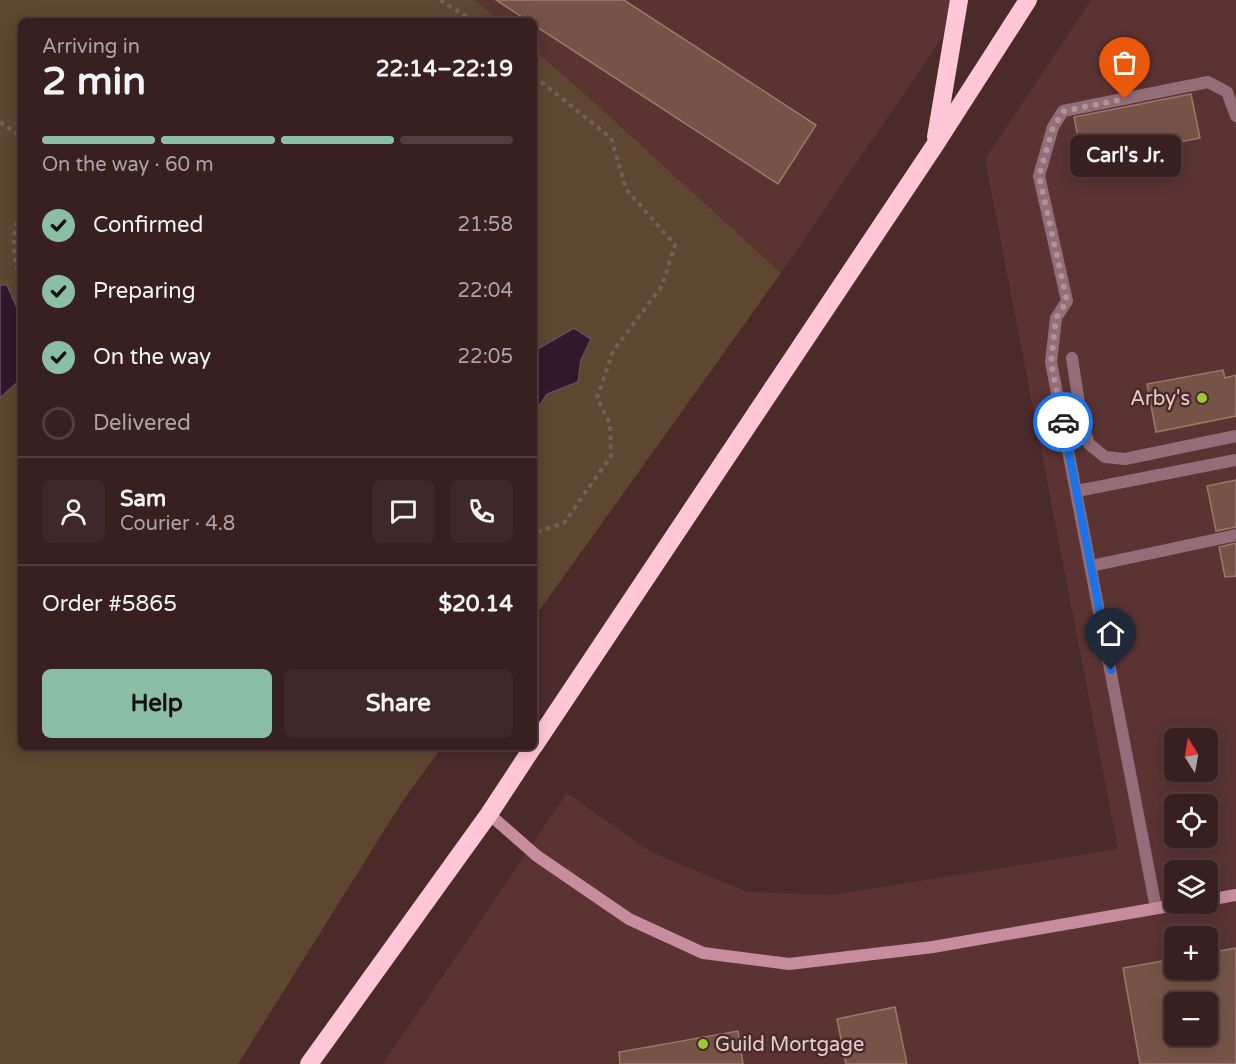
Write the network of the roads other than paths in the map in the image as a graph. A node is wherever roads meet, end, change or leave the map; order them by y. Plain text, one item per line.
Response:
1 (960, 0) edge
2 (1028, 0) edge
3 (1236, 116) edge
4 (934, 145) junction
5 (1072, 358) dead end
6 (1236, 436) edge
7 (1236, 460) edge
8 (1077, 491) junction
9 (1236, 535) edge
10 (1091, 566) junction
11 (537, 742) edge
12 (532, 750) edge
13 (489, 814) junction
14 (1236, 895) edge
15 (1218, 898) edge
16 (1164, 907) edge
17 (1156, 908) junction
18 (309, 1064) edge

1 - 4 highway
2 - 4 highway
3 - 8 lane
4 - 11 highway
5 - 6 lane
7 - 8 lane
8 - 10 lane
9 - 10 lane
10 - 17 lane
12 - 13 highway
13 - 17 street
13 - 18 highway
14 - 15 street
16 - 17 street

